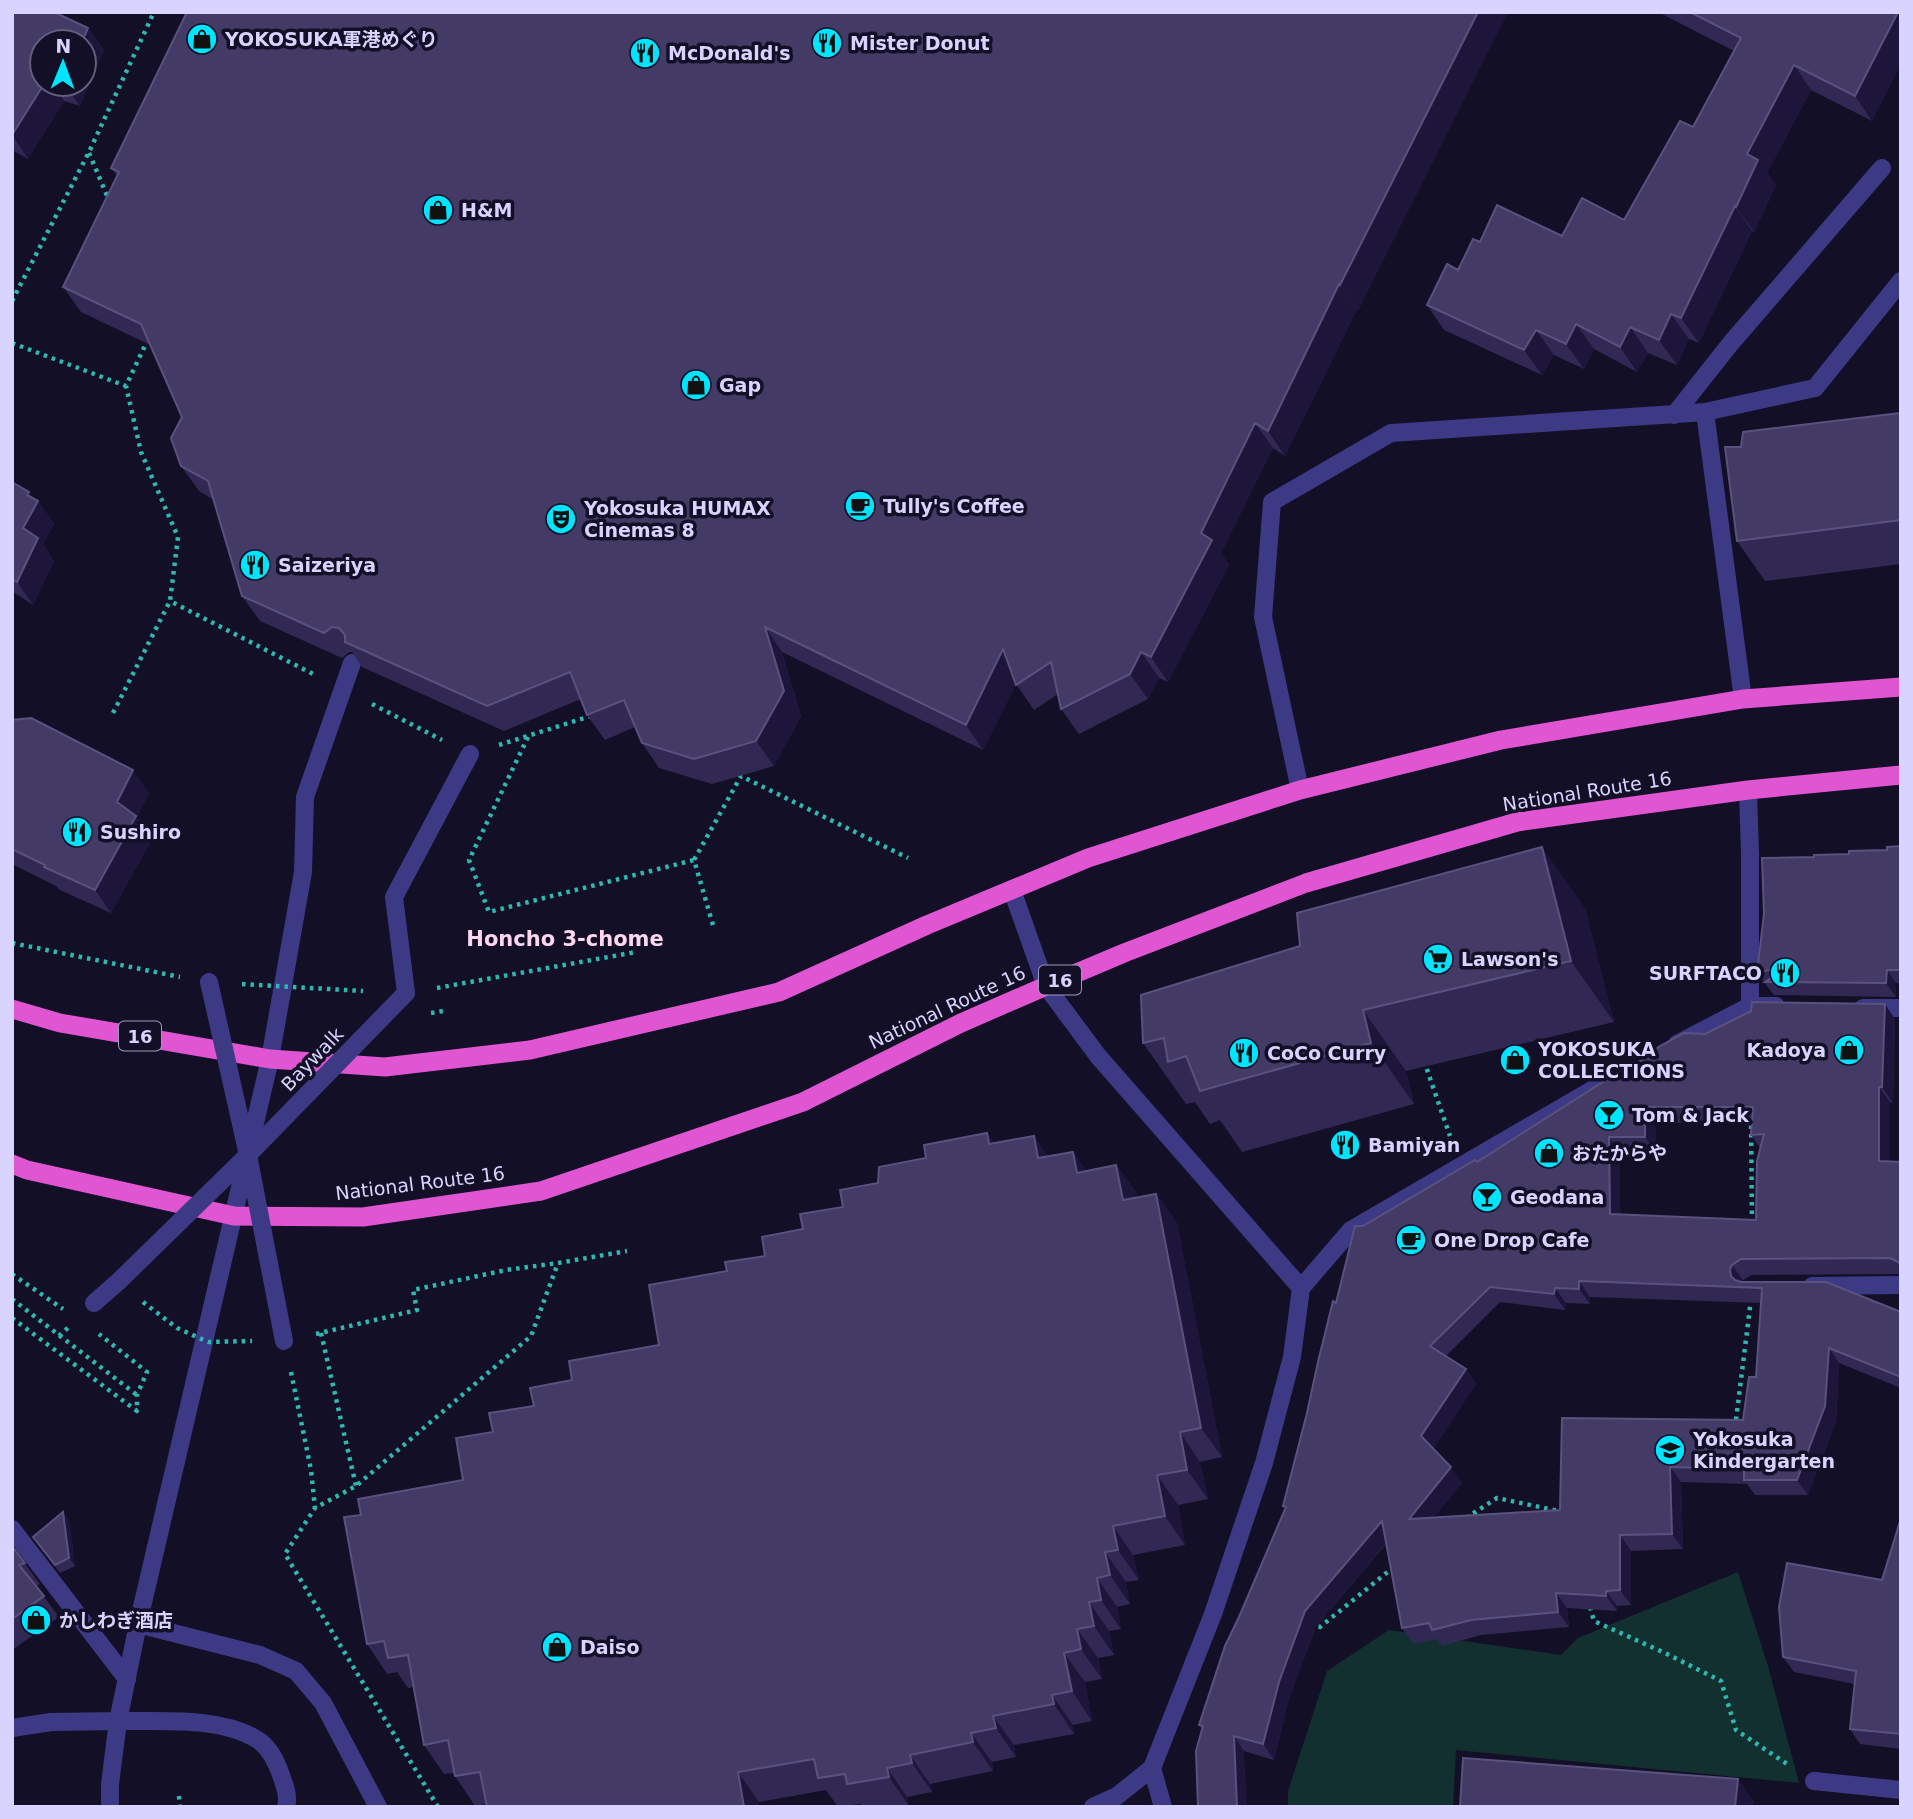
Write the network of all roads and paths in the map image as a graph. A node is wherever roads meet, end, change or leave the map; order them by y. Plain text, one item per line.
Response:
1 (154, 12) edge
2 (89, 152) junction
3 (1882, 168) dead end
4 (114, 186) edge
5 (1901, 281) edge
6 (12, 302) edge
7 (153, 328) edge
8 (12, 343) edge
9 (125, 386) junction
10 (1705, 412) junction
11 (1674, 415) junction
12 (170, 601) junction
13 (352, 663) edge
14 (326, 681) dead end
15 (1901, 687) edge
16 (362, 699) dead end
17 (1743, 699) junction
18 (113, 713) dead end
19 (595, 715) edge
20 (528, 736) junction
21 (470, 754) junction
22 (1901, 775) edge
23 (1300, 790) junction
24 (1748, 790) junction
25 (908, 858) dead end
26 (694, 860) junction
27 (1012, 890) junction
28 (713, 925) dead end
29 (12, 943) edge
30 (636, 952) dead end
31 (209, 982) junction
32 (1046, 986) junction
33 (406, 993) junction
34 (1750, 1006) junction
35 (1791, 1006) edge
36 (1846, 1007) edge
37 (1901, 1008) edge
38 (12, 1009) edge
39 (1664, 1051) edge
40 (1421, 1052) edge
41 (270, 1059) junction
42 (1616, 1077) edge
43 (1751, 1112) edge
44 (248, 1155) junction
45 (12, 1164) edge
46 (1460, 1166) junction
47 (234, 1216) junction
48 (1752, 1233) edge
49 (627, 1251) dead end
50 (558, 1263) junction
51 (12, 1274) edge
52 (118, 1282) junction
53 (1901, 1285) edge
54 (1752, 1286) joint
55 (1301, 1288) junction
56 (12, 1299) edge
57 (94, 1303) dead end
58 (66, 1311) dead end
59 (12, 1318) edge
60 (98, 1334) dead end
61 (284, 1341) junction
62 (137, 1395) junction
63 (1736, 1420) edge
64 (356, 1486) junction
65 (315, 1508) junction
66 (1563, 1512) edge
67 (1465, 1519) edge
68 (12, 1529) edge
69 (1401, 1562) edge
70 (1588, 1597) edge
71 (138, 1624) junction
72 (1306, 1625) edge
73 (127, 1679) junction
74 (118, 1721) junction
75 (12, 1728) edge
76 (1152, 1768) junction
77 (1814, 1781) joint
78 (1901, 1790) edge
79 (179, 1796) dead end
80 (110, 1807) edge
81 (180, 1807) edge
82 (286, 1807) edge
83 (379, 1807) edge
84 (438, 1807) edge
85 (1093, 1807) edge
86 (1163, 1807) edge

1 - 2 path
2 - 4 path
2 - 6 path
3 - 11 street
5 - 10 street
7 - 9 path
8 - 9 path
9 - 12 path
10 - 11 street
10 - 17 street
11 - 23 street
12 - 14 path
12 - 18 path
13 - 41 street
15 - 17 highway, 16
16 - 21 path
17 - 23 highway, 16
19 - 20 path
20 - 21 path
20 - 26 path
21 - 33 street
22 - 24 highway, National Route 16 / 16
23 - 27 highway, 16
24 - 32 highway, National Route 16 / 16
24 - 34 street
25 - 26 path
26 - 28 path
27 - 32 street
27 - 41 highway, 16
29 - 31 path
30 - 33 path
31 - 33 path, bridge
31 - 44 street, bridge
32 - 47 highway, National Route 16 / 16
32 - 55 street
33 - 44 street, Baywalk, bridge
34 - 35 street
34 - 39 street
36 - 37 street
38 - 41 highway, 16
40 - 46 path
41 - 47 street
42 - 46 street
43 - 48 path
44 - 52 street, Baywalk, bridge
44 - 61 street, bridge
45 - 47 highway, National Route 16 / 16
46 - 55 street
47 - 71 street
49 - 50 path
50 - 64 path
50 - 64 path
51 - 58 path
52 - 57 street, Baywalk, bridge
52 - 61 path, bridge
53 - 54 street
54 - 63 path
55 - 76 street
56 - 62 path
59 - 62 path
60 - 62 path
61 - 65 path
64 - 65 path
65 - 84 path
66 - 67 path
68 - 73 street
69 - 72 path
70 - 77 path
71 - 73 street
71 - 83 street
73 - 74 street
74 - 75 street
74 - 80 street
74 - 82 street
76 - 85 street
76 - 86 street
77 - 78 street
79 - 81 path

